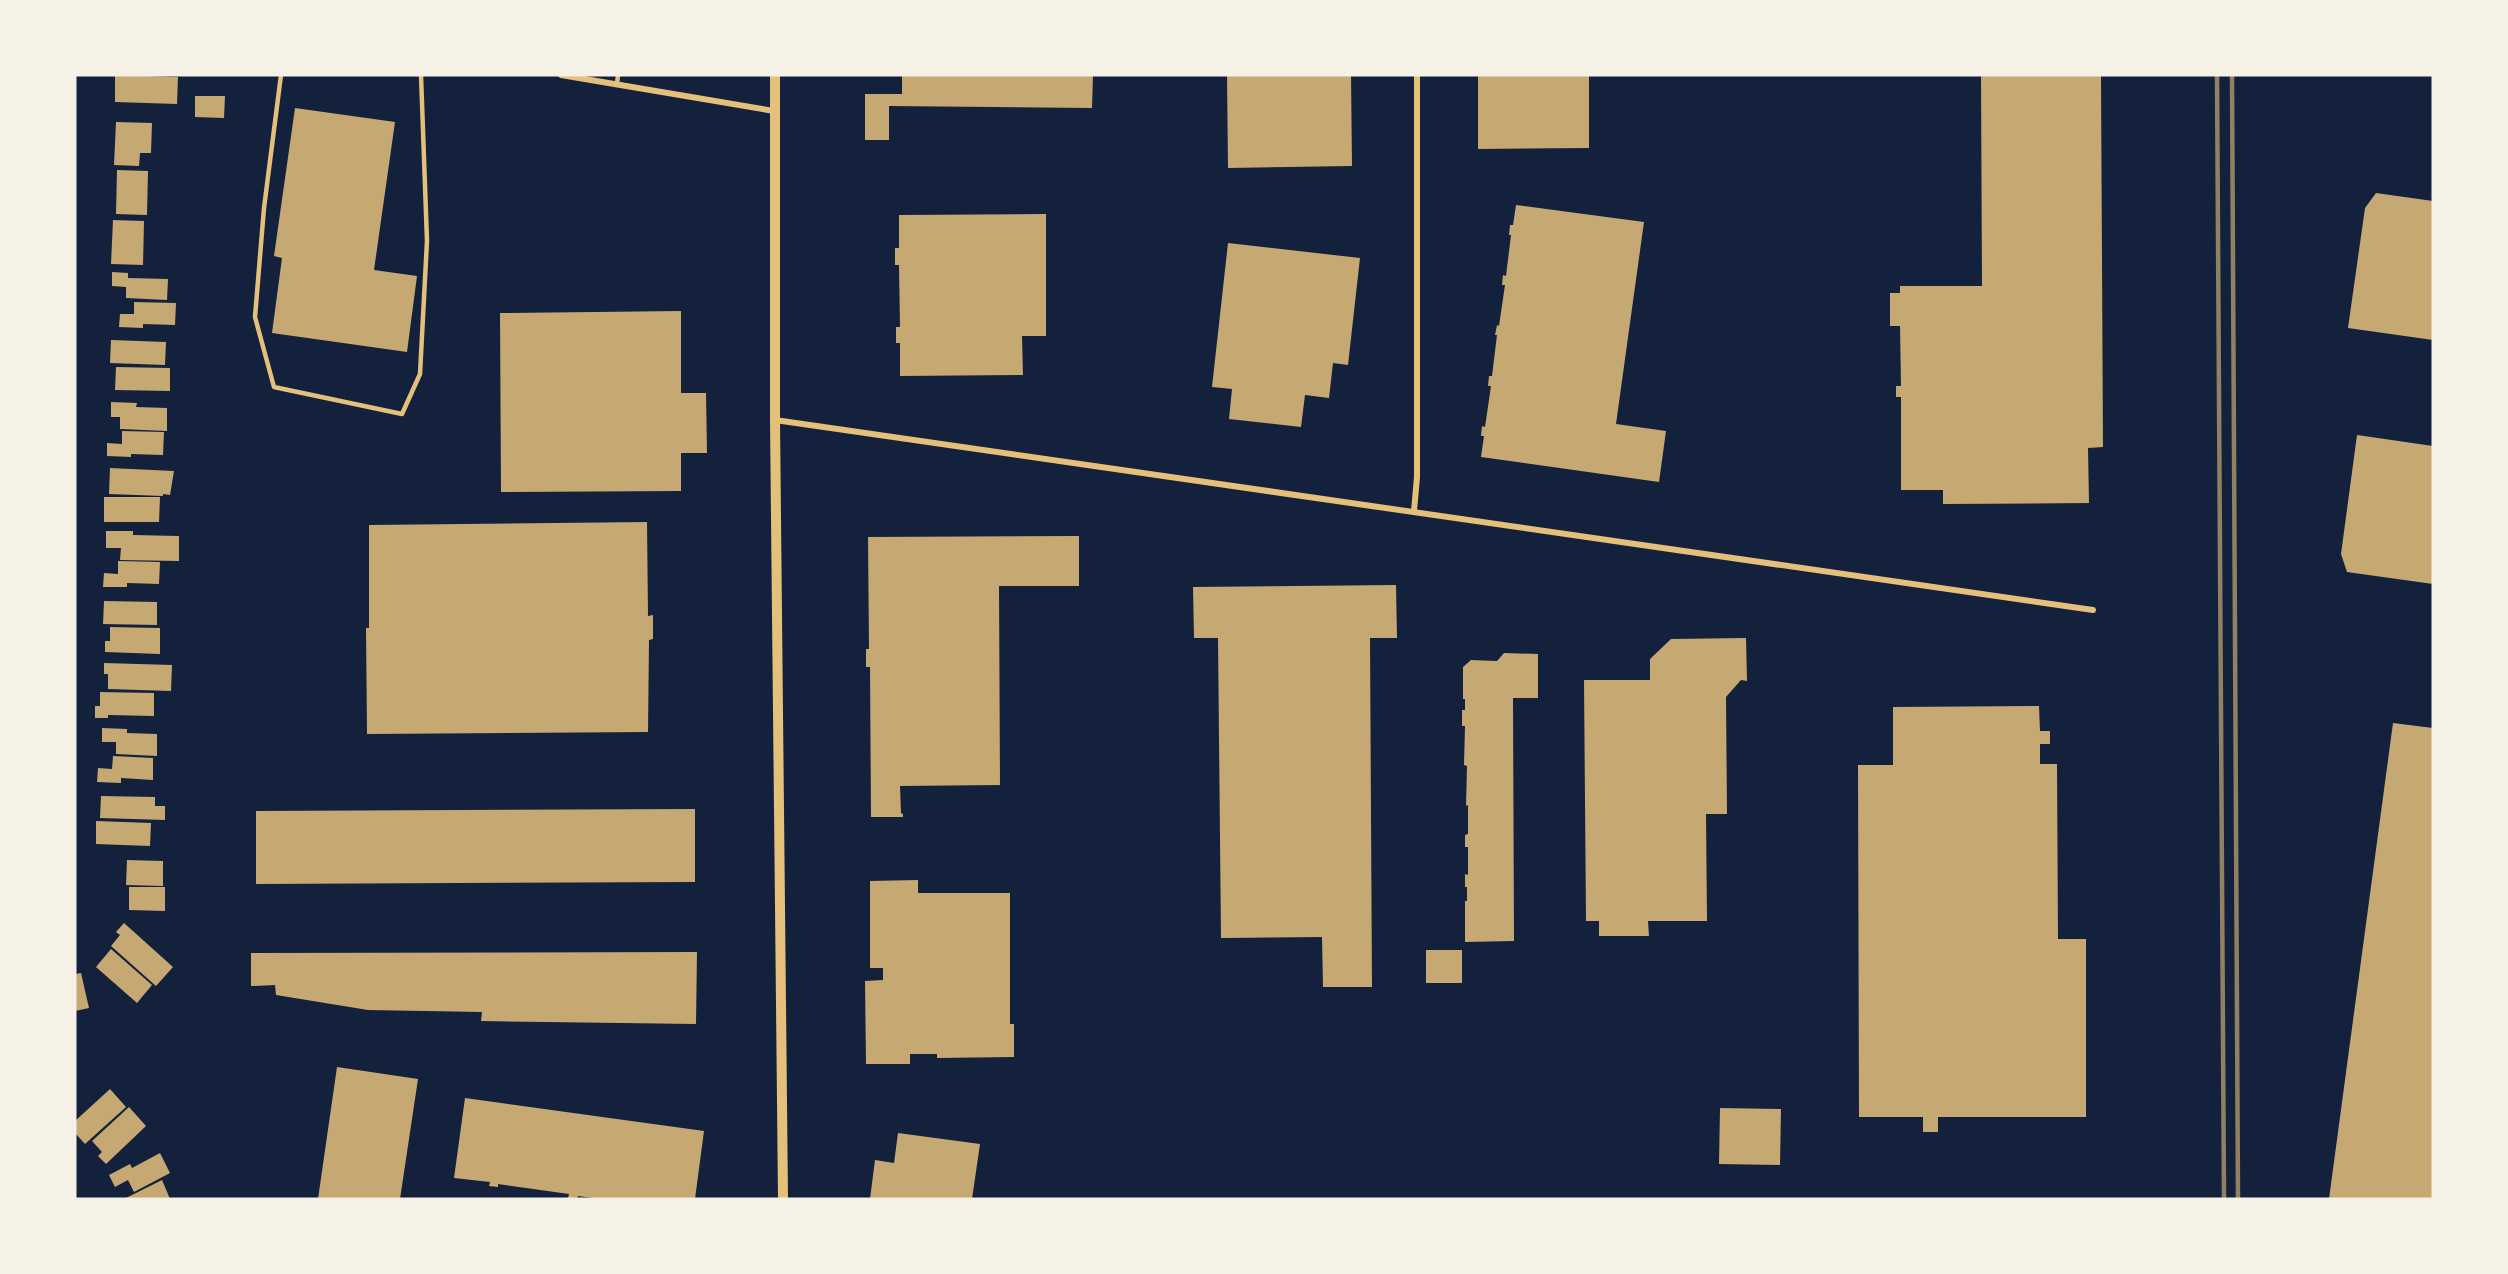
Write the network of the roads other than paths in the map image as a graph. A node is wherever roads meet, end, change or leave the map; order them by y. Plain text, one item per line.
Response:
1 (281, 75) edge
2 (421, 75) edge
3 (561, 75) edge
4 (618, 75) edge
5 (775, 75) edge
6 (1417, 75) edge
7 (617, 84) junction
8 (774, 111) junction
9 (775, 420) junction
10 (1414, 511) junction
11 (2093, 610) dead end
12 (783, 1199) edge

1 - 2 lane
3 - 7 street
4 - 7 lane
5 - 8 street
6 - 10 street
7 - 8 street
8 - 9 street
9 - 10 street
9 - 12 street
10 - 11 street

